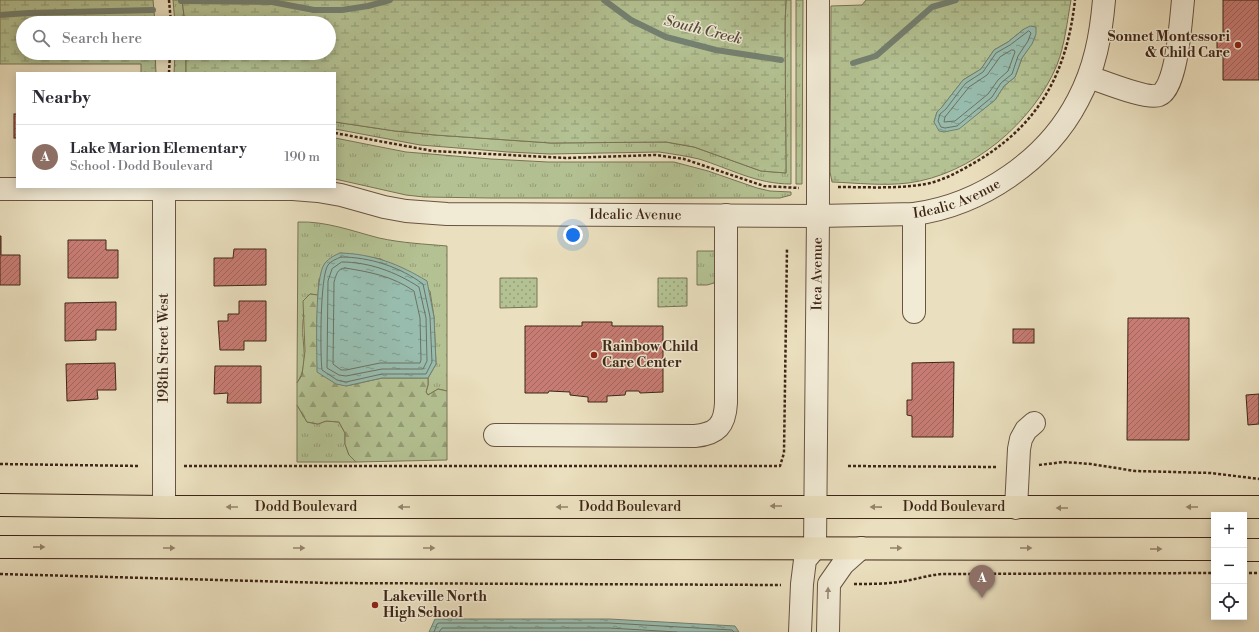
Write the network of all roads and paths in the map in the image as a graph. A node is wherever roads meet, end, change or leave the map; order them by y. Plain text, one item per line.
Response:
1 (168, 0) edge
2 (818, 0) edge
3 (1075, 0) edge
4 (1104, 0) edge
5 (1183, 0) edge
6 (170, 16) edge
7 (170, 60) edge
8 (169, 72) edge
9 (1089, 77) junction
10 (336, 133) edge
11 (0, 188) edge
12 (164, 188) junction
13 (818, 188) junction
14 (914, 214) junction
15 (726, 215) junction
16 (818, 216) junction
17 (787, 248) dead end
18 (914, 312) dead end
19 (1034, 423) dead end
20 (495, 435) dead end
21 (0, 464) edge
22 (140, 466) dead end
23 (184, 466) dead end
24 (848, 466) dead end
25 (1018, 467) junction
26 (1259, 479) edge
27 (0, 505) edge
28 (815, 506) junction
29 (164, 507) junction
30 (1259, 507) edge
31 (1016, 508) junction
32 (0, 547) edge
33 (815, 548) junction
34 (861, 548) junction
35 (1211, 549) edge
36 (1247, 550) edge
37 (1259, 550) edge
38 (1211, 573) edge
39 (1247, 573) edge
40 (1259, 573) edge
41 (0, 574) edge
42 (783, 584) dead end
43 (850, 584) dead end
44 (800, 632) edge
45 (828, 632) edge

1 - 6 path
2 - 13 street, Itea Avenue
3 - 13 path
4 - 9 street, Idealic Avenue
5 - 9 street
7 - 8 path
9 - 14 street, Idealic Avenue
10 - 13 path
11 - 12 street, Idealic Avenue
12 - 15 street, Idealic Avenue
12 - 29 street, 198th Street West
13 - 16 street, Itea Avenue
14 - 16 street, Idealic Avenue
14 - 18 street
15 - 16 street, Idealic Avenue
15 - 20 street
16 - 28 street, Itea Avenue
17 - 23 path
19 - 25 street
21 - 22 path
24 - 25 path
25 - 26 path
25 - 31 street
27 - 29 main road, Dodd Boulevard
28 -> 29 main road, Dodd Boulevard
31 -> 28 main road, Dodd Boulevard
28 - 33 street, Itea Avenue
30 -> 31 main road, Dodd Boulevard
32 -> 33 main road
33 - 34 main road
33 - 44 street
34 -> 35 main road
45 -> 34 street
36 - 37 main road
38 - 43 path
39 - 40 path
41 - 42 path

